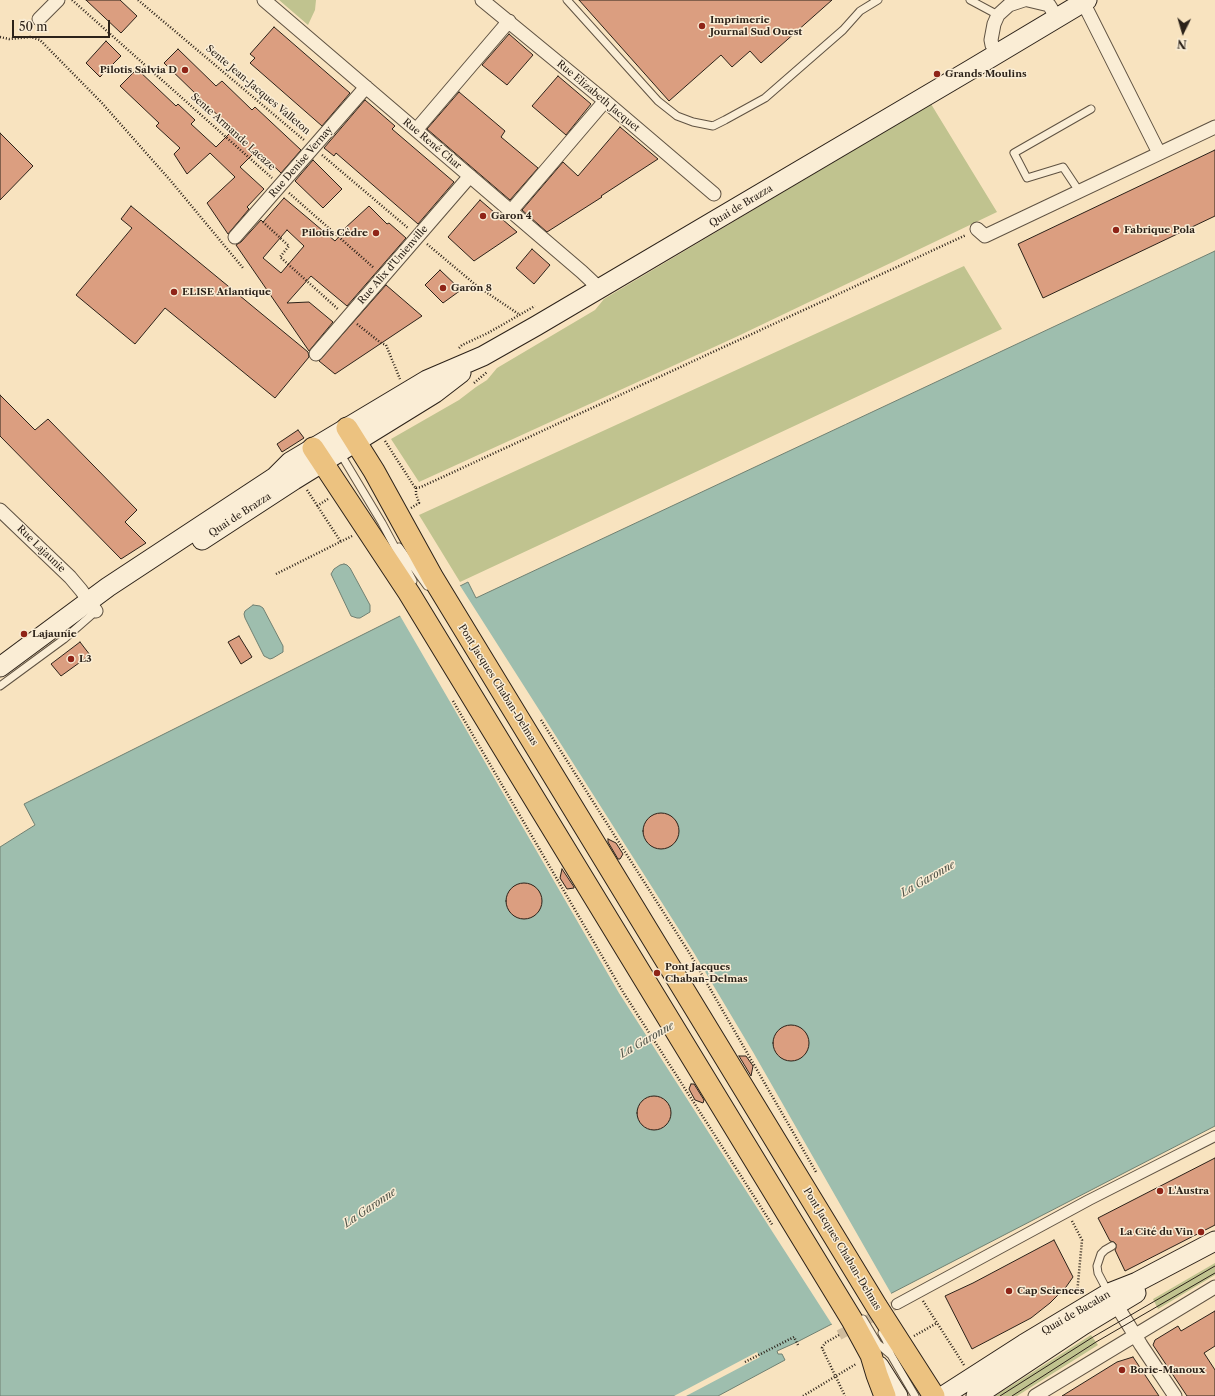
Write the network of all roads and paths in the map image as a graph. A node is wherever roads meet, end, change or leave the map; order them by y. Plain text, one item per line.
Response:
1 (58, 0) edge
2 (72, 0) edge
3 (138, 0) edge
4 (264, 0) edge
5 (482, 0) edge
6 (567, 0) edge
7 (878, 0) edge
8 (970, 0) edge
9 (1021, 0) edge
10 (1085, 1) edge
11 (1051, 8) edge
12 (998, 15) junction
13 (39, 19) dead end
14 (508, 21) junction
15 (0, 37) edge
16 (998, 53) junction
17 (366, 87) junction
18 (605, 101) junction
19 (1091, 110) dead end
20 (1215, 127) edge
21 (416, 130) junction
22 (313, 148) junction
23 (1160, 153) junction
24 (470, 176) junction
25 (281, 185) junction
26 (1079, 191) junction
27 (714, 194) dead end
28 (511, 211) junction
29 (255, 214) junction
30 (977, 229) joint
31 (418, 236) junction
32 (235, 237) dead end
33 (243, 268) dead end
34 (383, 276) junction
35 (600, 289) junction
36 (348, 317) junction
37 (536, 326) junction
38 (316, 354) dead end
39 (401, 382) dead end
40 (384, 439) dead end
41 (335, 445) junction
42 (416, 488) junction
43 (307, 490) dead end
44 (330, 498) dead end
45 (317, 506) junction
46 (412, 507) dead end
47 (0, 510) edge
48 (350, 537) dead end
49 (341, 542) junction
50 (276, 574) dead end
51 (422, 587) junction
52 (88, 599) junction
53 (0, 659) edge
54 (0, 667) edge
55 (0, 678) edge
56 (0, 686) edge
57 (451, 697) dead end
58 (626, 852) dead end
59 (749, 1054) dead end
60 (1215, 1136) edge
61 (1067, 1212) junction
62 (775, 1229) dead end
63 (1215, 1241) edge
64 (1112, 1246) dead end
65 (1215, 1252) edge
66 (1215, 1287) edge
67 (918, 1292) junction
68 (1112, 1299) junction
69 (1077, 1301) dead end
70 (865, 1316) junction
71 (937, 1323) junction
72 (879, 1328) dead end
73 (1135, 1335) junction
74 (912, 1337) dead end
75 (798, 1345) dead end
76 (881, 1355) junction
77 (745, 1362) dead end
78 (964, 1364) dead end
79 (851, 1367) dead end
80 (836, 1376) junction
81 (803, 1396) edge
82 (845, 1396) edge
83 (885, 1396) edge
84 (898, 1396) edge
85 (915, 1396) edge
86 (934, 1396) edge
87 (943, 1396) edge
88 (976, 1396) edge
89 (1035, 1396) edge
90 (1175, 1396) edge

1 - 13 street
2 - 25 path, Sente Armande Lacaze
3 - 22 path, Sente Jean-Jacques Valleton
4 - 17 street, Rue René Char
5 - 14 street, Rue Elizabeth Jacquet
6 - 7 lane
8 - 12 lane
9 - 11 street
9 - 12 street
10 - 11 main road, Quai de Brazza
10 - 23 street
11 - 16 main road, Quai de Brazza
12 - 16 street
14 - 18 street, Rue Elizabeth Jacquet
14 - 21 street
15 - 33 path
16 - 35 main road, Quai de Brazza
17 - 21 street, Rue René Char
17 - 22 street, Rue Denise Vernay
18 - 27 street, Rue Elizabeth Jacquet
18 - 28 street
19 - 26 lane
20 - 23 street
21 - 24 street, Rue René Char
22 - 25 street, Rue Denise Vernay
22 - 31 path, Sente Jean-Jacques Valleton
23 - 26 street
24 - 28 street, Rue René Char
24 - 31 street, Rue Alix d'Unienville
25 - 29 street, Rue Denise Vernay
25 - 34 path, Sente Armande Lacaze
26 - 30 street
28 - 35 street, Rue René Char
29 - 32 street, Rue Denise Vernay
29 - 36 path
30 - 42 path
31 - 34 street, Rue Alix d'Unienville
31 - 37 path, Sente Jean-Jacques Valleton
34 - 36 street, Rue Alix d'Unienville
35 - 37 main road, Quai de Brazza
36 - 38 street, Rue Alix d'Unienville
36 - 39 path
37 - 41 main road, Quai de Brazza
40 - 42 path
41 - 51 main road, Pont Jacques Chaban-Delmas
41 - 51 main road, Pont Jacques Chaban-Delmas
41 - 51 lane
41 - 52 main road, Quai de Brazza
41 - 52 main road, Quai de Brazza
42 - 46 path
43 - 45 path
44 - 45 path
45 - 49 path
47 - 52 street, Rue Lajaunie
48 - 49 path
49 - 50 path
51 - 70 main road, Pont Jacques Chaban-Delmas
51 - 70 main road, Pont Jacques Chaban-Delmas
52 - 53 lane
52 - 54 main road, Quai de Brazza
52 - 55 main road, Quai de Brazza
52 - 56 lane
57 - 62 path
58 - 59 path
60 - 61 street
61 - 67 street
61 - 69 path
63 - 68 main road, Quai de Bacalan
64 - 68 lane
65 - 68 main road, Quai de Bacalan
66 - 73 street
67 - 70 street
67 - 71 path
68 - 73 street
68 - 87 main road, Quai de Bacalan
68 - 88 main road, Quai de Bacalan
70 - 76 main road, Pont Jacques Chaban-Delmas
70 - 80 path
70 - 86 main road, Pont Jacques Chaban-Delmas
71 - 74 path
71 - 78 path
72 - 76 lane
73 - 89 street
73 - 90 street
75 - 77 path
76 - 83 main road, Pont Jacques Chaban-Delmas
76 - 84 main road
76 - 85 lane, Pont Jacques Chaban-Delmas
79 - 80 path
80 - 81 path
80 - 82 path

